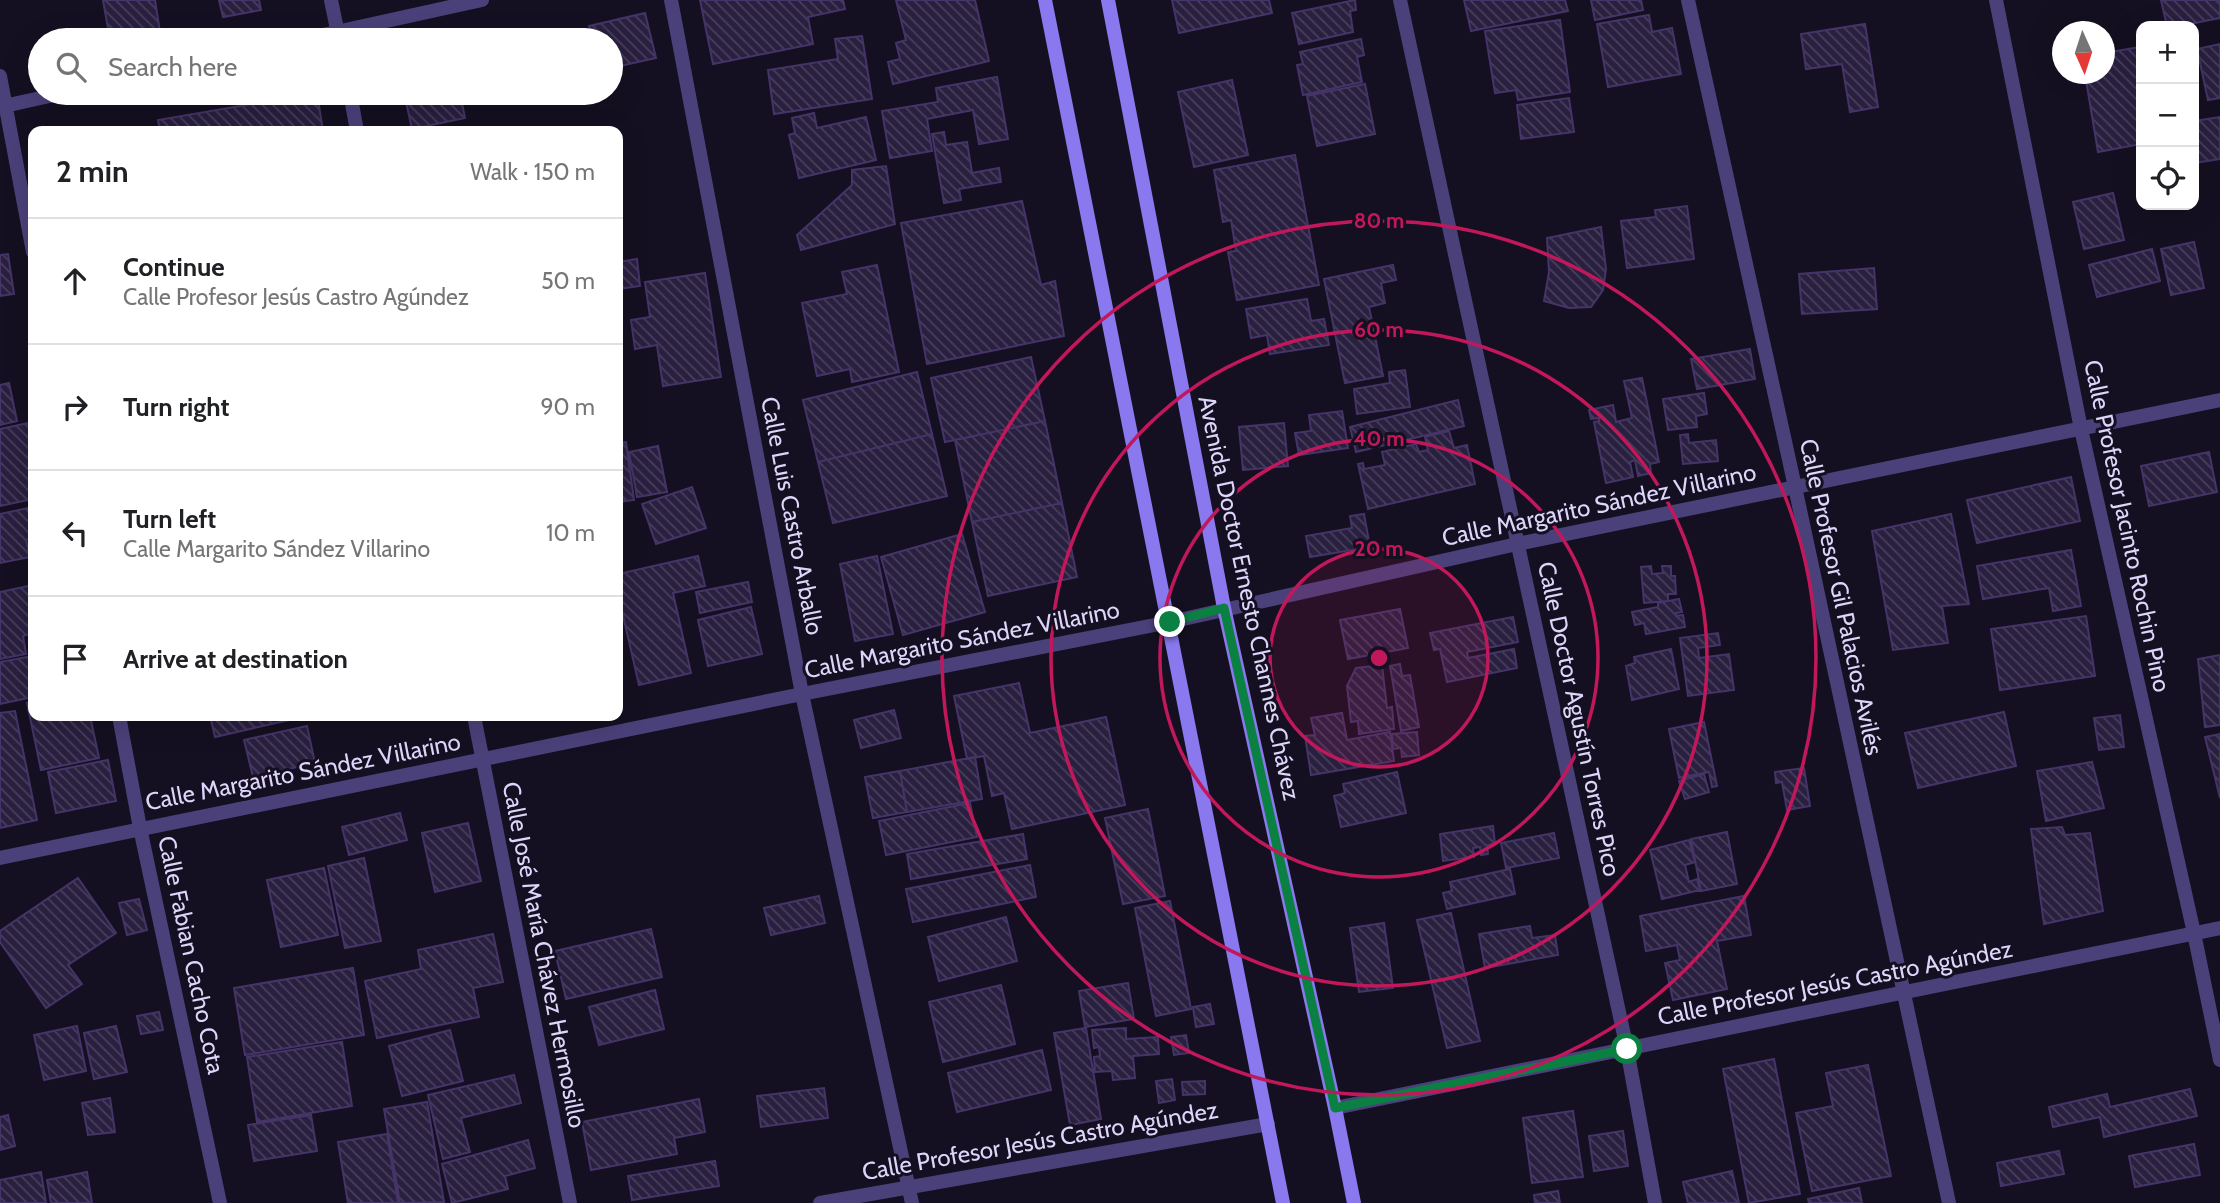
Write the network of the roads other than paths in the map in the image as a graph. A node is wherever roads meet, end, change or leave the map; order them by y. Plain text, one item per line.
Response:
1 (331, 0) edge
2 (482, 0) edge
3 (671, 0) edge
4 (1045, 0) edge
5 (1108, 0) edge
6 (1400, 0) edge
7 (1688, 0) edge
8 (1996, 0) edge
9 (336, 28) edge
10 (370, 28) edge
11 (0, 76) edge
12 (28, 100) edge
13 (352, 105) edge
14 (3, 106) edge
15 (356, 126) edge
16 (28, 228) edge
17 (2220, 400) edge
18 (2081, 429) junction
19 (1795, 487) junction
20 (1517, 544) junction
21 (1224, 608) junction
22 (1170, 622) junction
23 (803, 694) junction
24 (120, 721) edge
25 (475, 721) edge
26 (483, 759) junction
27 (140, 828) junction
28 (0, 858) edge
29 (2220, 928) edge
30 (2194, 933) junction
31 (1902, 993) junction
32 (1627, 1049) junction
33 (2220, 1060) edge
34 (1335, 1108) junction
35 (1268, 1124) junction
36 (909, 1188) junction
37 (220, 1203) edge
38 (570, 1203) edge
39 (820, 1203) edge
40 (912, 1203) edge
41 (1283, 1203) edge
42 (1354, 1203) edge
43 (1655, 1203) edge
44 (1949, 1203) edge

1 - 9 street
2 - 10 street
3 - 23 street, Calle Luis Castro Arballo
4 - 22 street
5 - 21 street, Avenida Doctor Ernesto Channes Chávez
6 - 20 street, Calle Doctor Agustín Torres Pico
7 - 19 street, Calle Profesor Gil Palacios Avilés
8 - 18 street, Calle Profesor Jacinto Rochin Pino
11 - 14 street
12 - 14 street
13 - 15 street
14 - 16 street
17 - 18 street, Calle Margarito Sández Villarino
18 - 19 street, Calle Margarito Sández Villarino
18 - 30 street, Calle Profesor Jacinto Rochin Pino
19 - 20 street, Calle Margarito Sández Villarino
19 - 31 street, Calle Profesor Gil Palacios Avilés
20 - 21 street, Calle Margarito Sández Villarino
20 - 32 street, Calle Doctor Agustín Torres Pico
21 - 22 street, Calle Margarito Sández Villarino
21 - 34 street, Avenida Doctor Ernesto Channes Chávez
22 - 23 street, Calle Margarito Sández Villarino
22 - 35 street
23 - 26 street, Calle Margarito Sández Villarino
23 - 36 street, Calle Luis Castro Arballo
24 - 27 street, Calle Fabian Cacho Cota
25 - 26 street, Calle José María Chávez Hermosillo
26 - 27 street, Calle Margarito Sández Villarino
26 - 38 street, Calle José María Chávez Hermosillo
27 - 28 street, Calle Margarito Sández Villarino
27 - 37 street, Calle Fabian Cacho Cota
29 - 30 street, Calle Profesor Jesús Castro Agúndez
30 - 31 street, Calle Profesor Jesús Castro Agúndez
30 - 33 street, Calle Profesor Jacinto Rochin Pino
31 - 32 street, Calle Profesor Jesús Castro Agúndez
31 - 44 street, Calle Profesor Gil Palacios Avilés
32 - 34 street, Calle Profesor Jesús Castro Agúndez
32 - 43 street, Calle Doctor Agustín Torres Pico
34 - 42 street, Avenida Doctor Ernesto Channes Chávez
35 - 36 street, Calle Profesor Jesús Castro Agúndez
35 - 41 street
36 - 39 street, Calle Profesor Jesús Castro Agúndez
36 - 40 street, Calle Luis Castro Arballo

